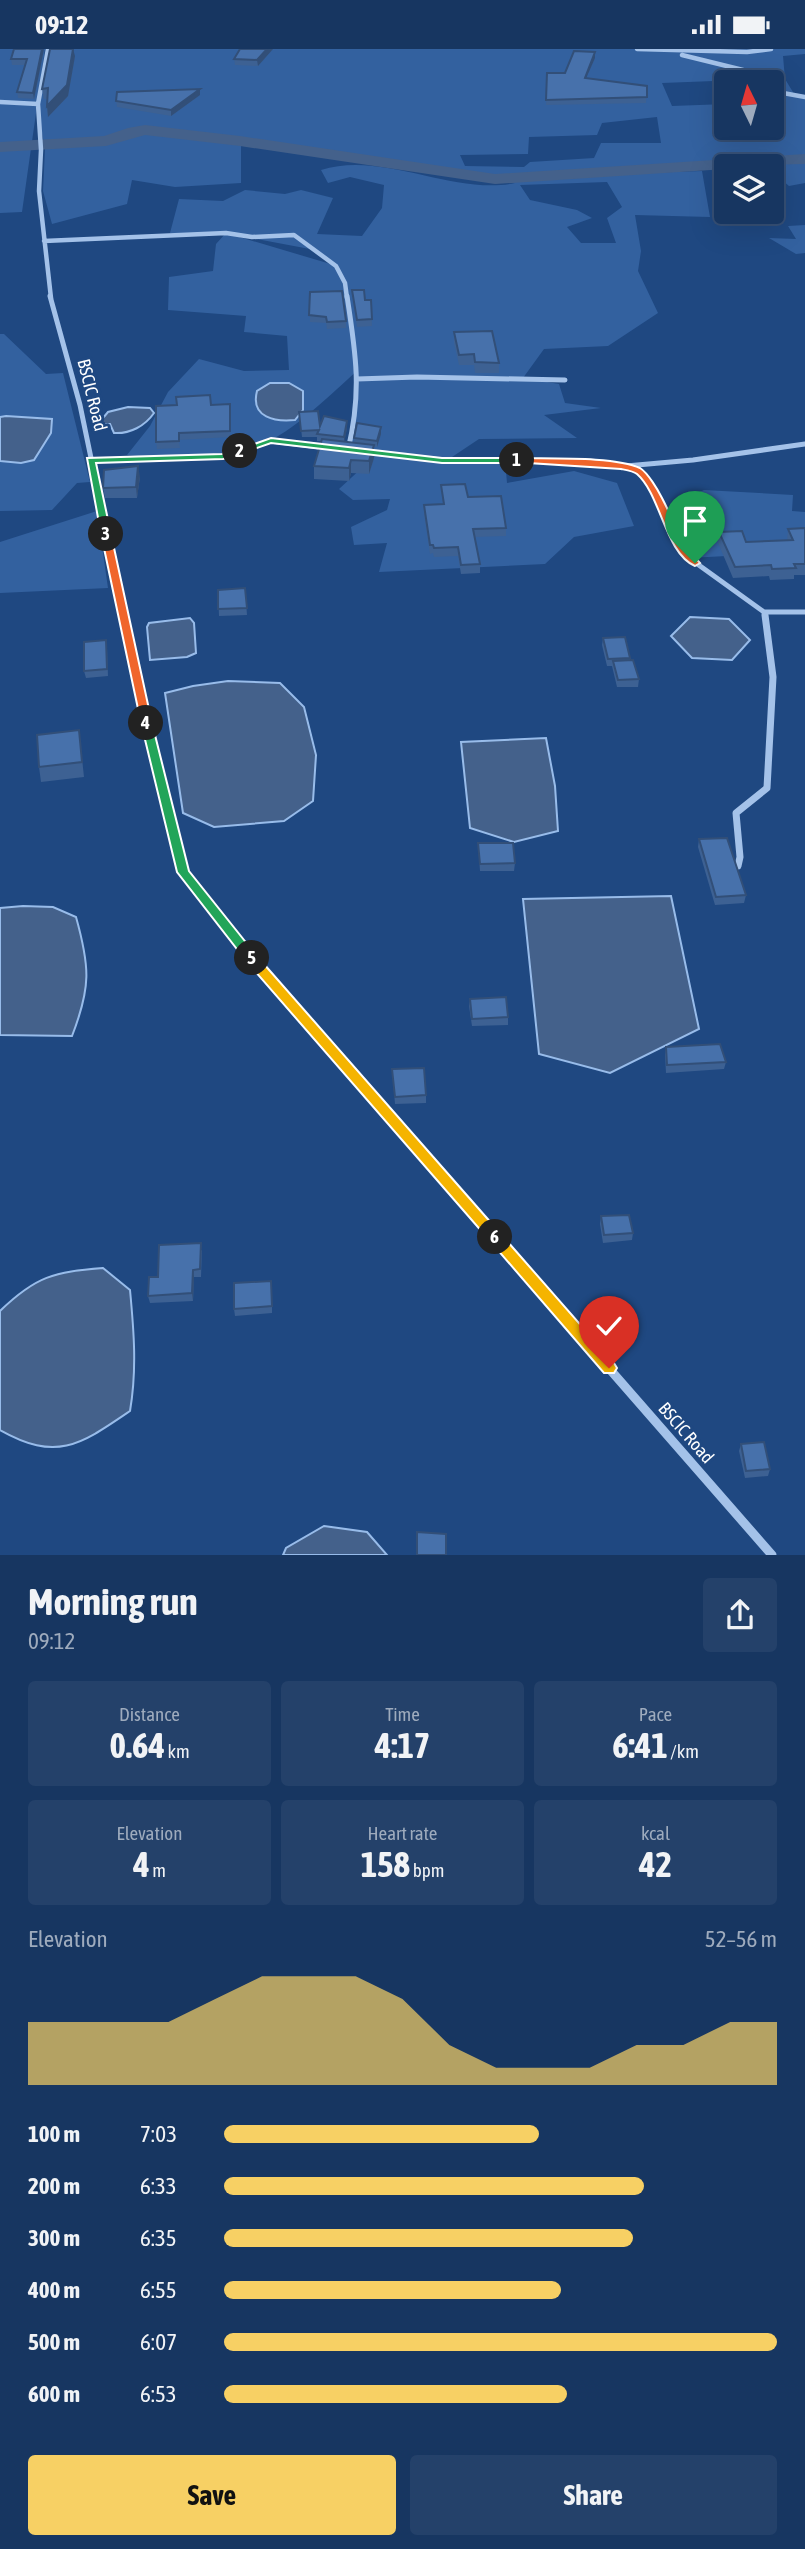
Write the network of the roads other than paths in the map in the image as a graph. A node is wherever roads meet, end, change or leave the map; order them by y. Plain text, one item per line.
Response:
1 (48, 49) edge
2 (638, 49) edge
3 (771, 49) edge
4 (668, 51) junction
5 (743, 70) edge
6 (784, 93) edge
7 (805, 97) edge
8 (0, 102) edge
9 (38, 104) junction
10 (44, 241) junction
11 (357, 379) junction
12 (565, 380) dead end
13 (805, 444) edge
14 (348, 450) junction
15 (90, 460) junction
16 (622, 466) junction
17 (764, 612) junction
18 (805, 612) edge
19 (738, 866) edge
20 (772, 1555) edge

1 - 9 street, BSCIC Road
2 - 4 street
3 - 4 street
4 - 5 street
6 - 7 street
8 - 9 street
9 - 10 street, BSCIC Road
10 - 11 street
10 - 15 street, BSCIC Road
11 - 12 street
11 - 14 street
13 - 16 street
14 - 15 street
14 - 16 street
15 - 20 street, BSCIC Road
16 - 17 street
17 - 18 street
17 - 19 street

